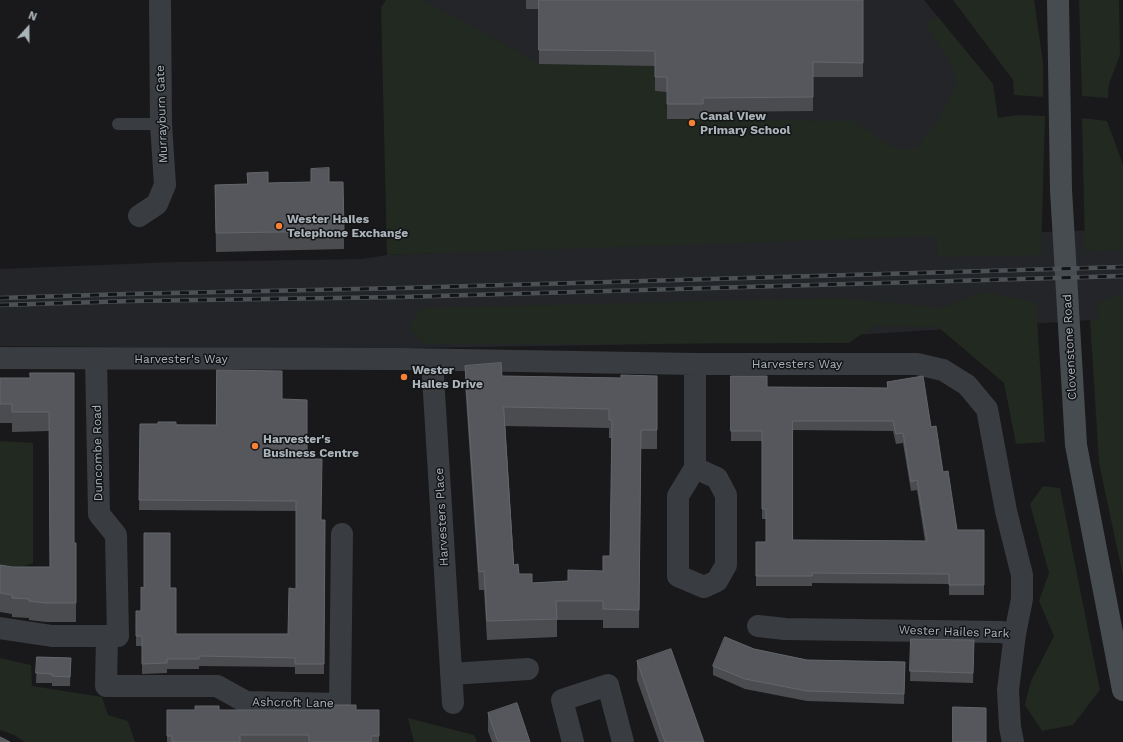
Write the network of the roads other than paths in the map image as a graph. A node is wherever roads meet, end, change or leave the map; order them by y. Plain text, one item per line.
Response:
1 (160, 0) edge
2 (1058, 0) edge
3 (118, 124) dead end
4 (161, 124) junction
5 (139, 216) dead end
6 (0, 358) edge
7 (96, 359) junction
8 (362, 360) joint
9 (432, 360) junction
10 (696, 364) junction
11 (695, 468) junction
12 (342, 534) dead end
13 (758, 626) dead end
14 (0, 628) edge
15 (1015, 634) junction
16 (113, 636) junction
17 (528, 669) dead end
18 (451, 674) junction
19 (1123, 690) edge
20 (453, 703) dead end
21 (573, 742) edge
22 (623, 742) edge
23 (1014, 742) edge

1 - 4 street, Murrayburn Gate
2 - 19 street, Clovenstone Road
3 - 4 lane
4 - 5 street, Murrayburn Gate
6 - 7 street, Harvester's Way
7 - 8 street, Harvester's Way
7 - 16 street, Duncombe Road
8 - 9 street, Harvesters Way
9 - 10 street, Harvesters Way
9 - 18 street, Harvesters Place
10 - 11 street
10 - 15 street, Harvesters Way
11 - 11 street
12 - 16 street, Ashcroft Lane
13 - 15 street, Wester Hailes Park
14 - 16 street
15 - 23 street, Wester Hailes Park
17 - 18 street
18 - 20 street, Harvesters Place
21 - 22 street

